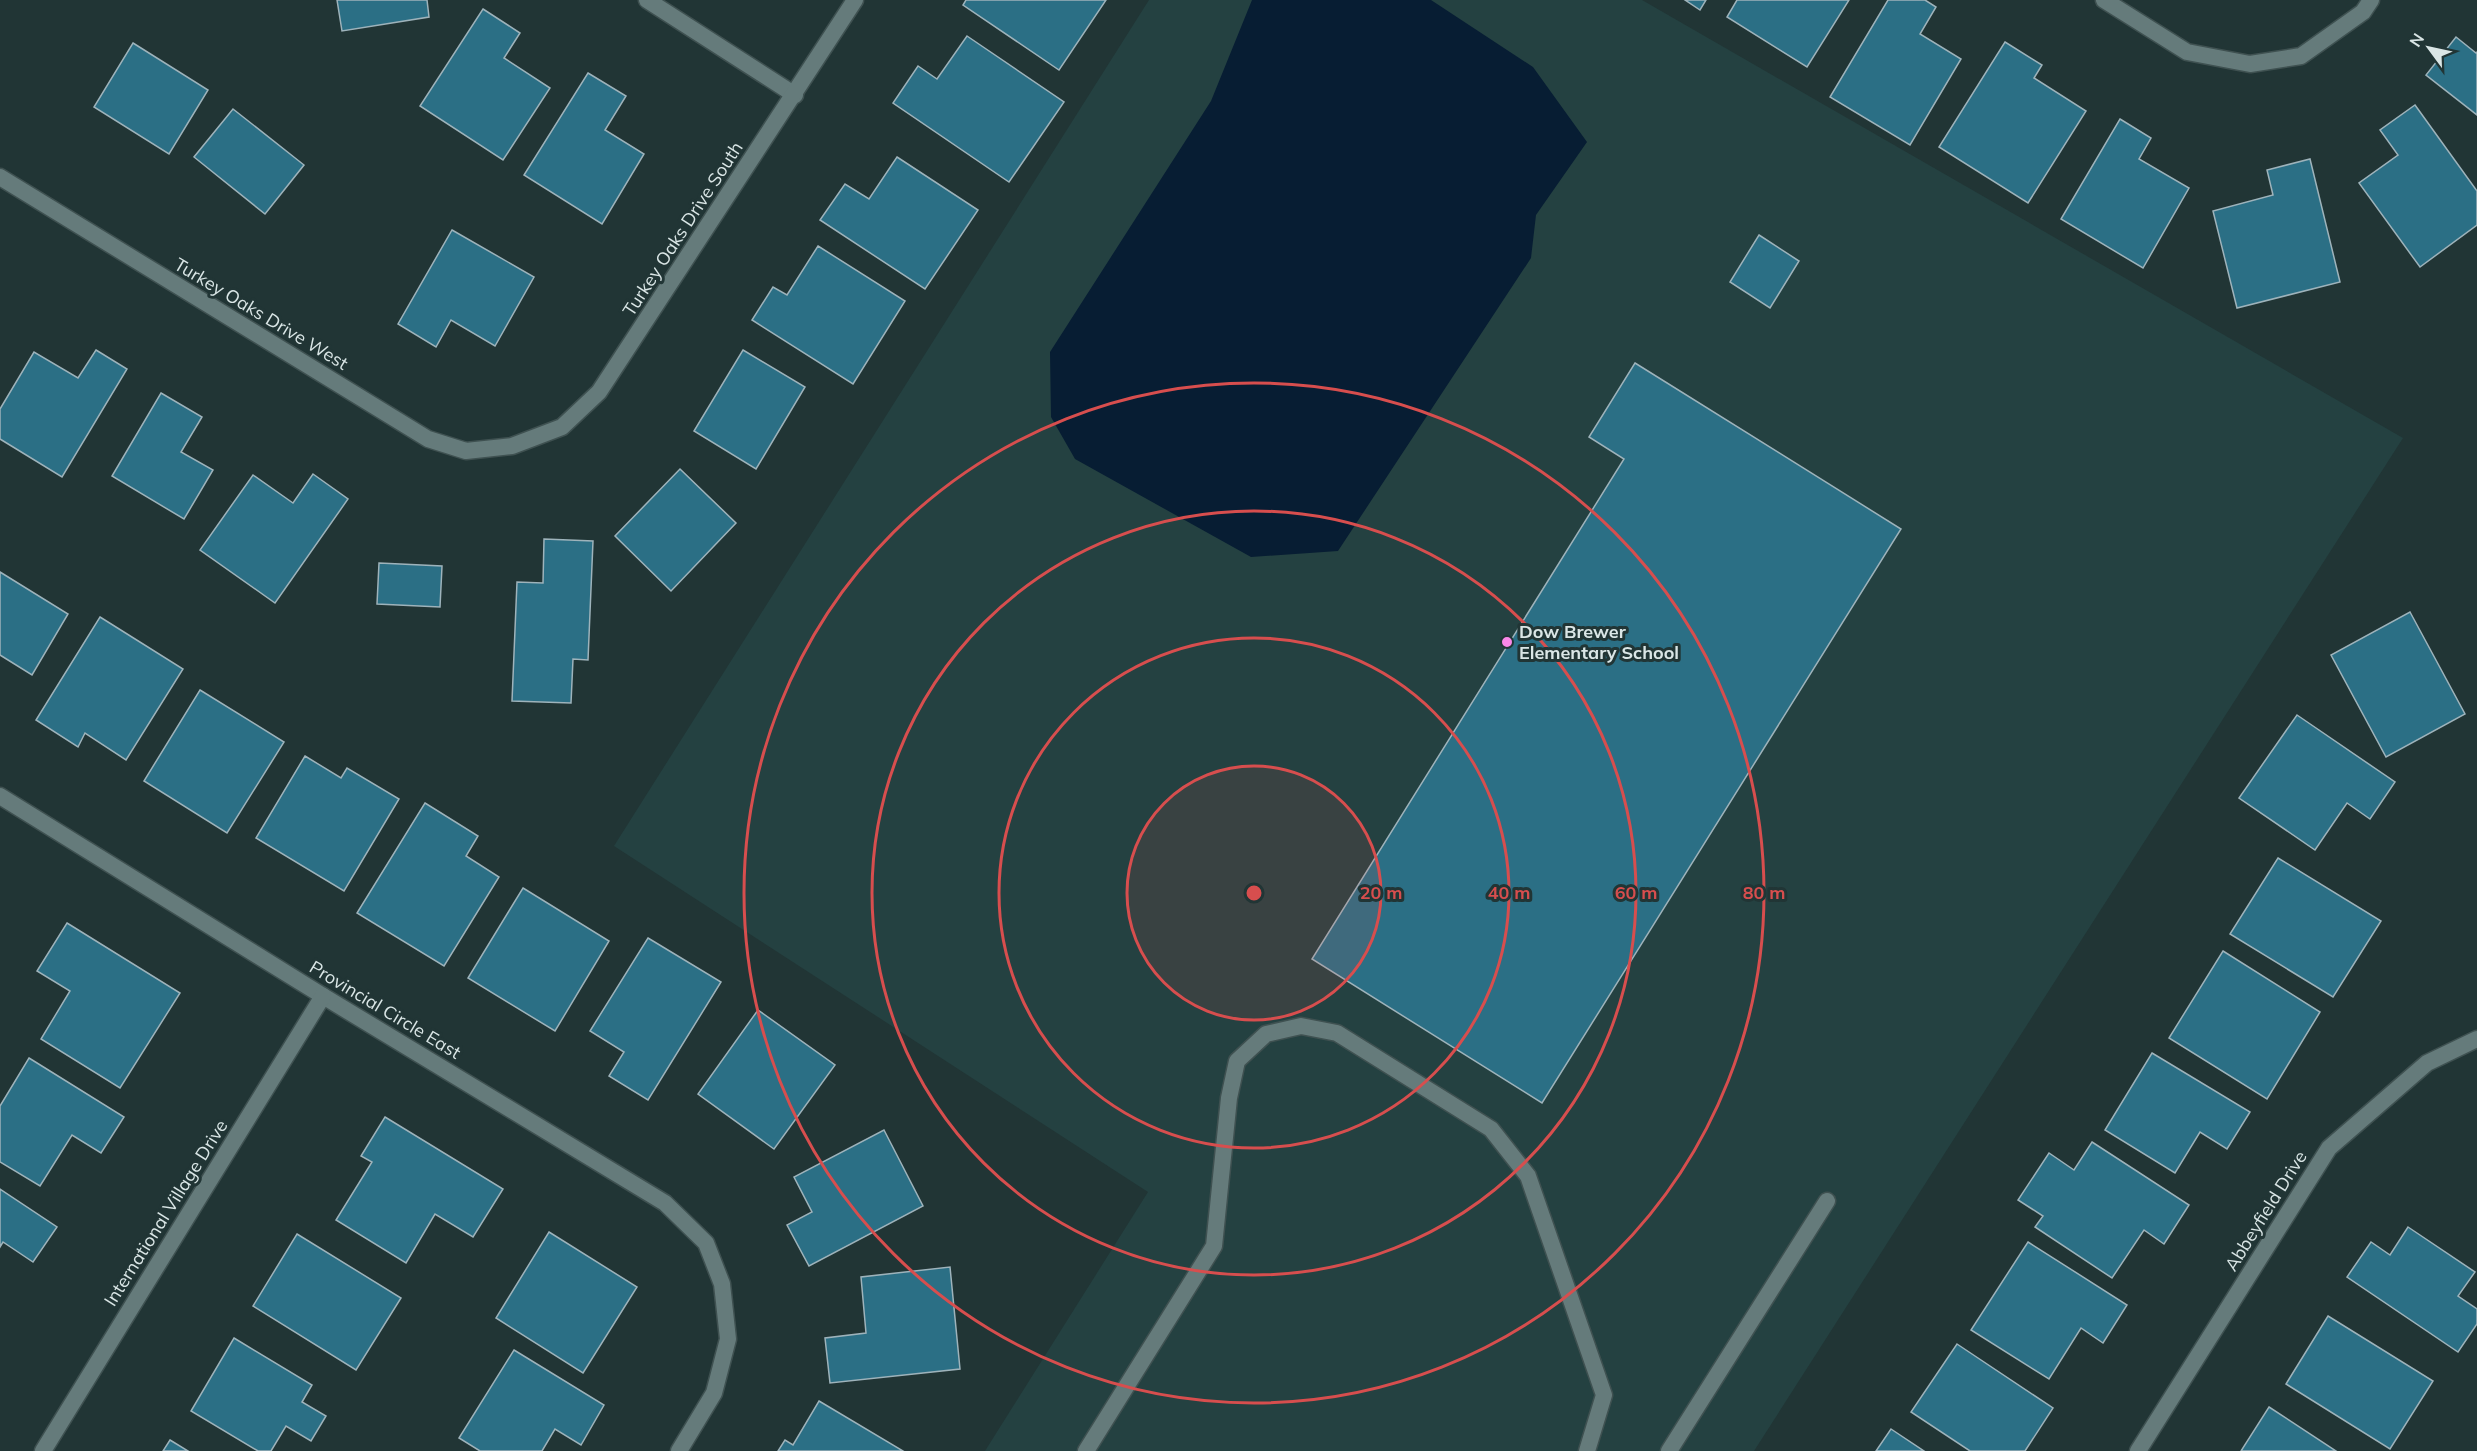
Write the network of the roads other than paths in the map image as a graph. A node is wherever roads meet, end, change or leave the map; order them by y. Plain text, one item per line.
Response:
1 (647, 0) edge
2 (855, 0) edge
3 (2104, 0) edge
4 (2372, 0) edge
5 (795, 95) junction
6 (0, 177) edge
7 (512, 446) joint
8 (0, 796) edge
9 (323, 996) junction
10 (2477, 1039) edge
11 (1827, 1201) dead end
12 (44, 1451) edge
13 (679, 1451) edge
14 (1086, 1451) edge
15 (1587, 1451) edge
16 (1669, 1451) edge
17 (2138, 1451) edge

1 - 5 street
2 - 5 street, Turkey Oaks Drive South
3 - 4 street
5 - 7 street, Turkey Oaks Drive South
6 - 7 street, Turkey Oaks Drive West
8 - 9 street, Provincial Circle East
9 - 12 street, International Village Drive
9 - 13 street, Provincial Circle East
10 - 17 street, Abbeyfield Drive
11 - 16 street
14 - 15 street

